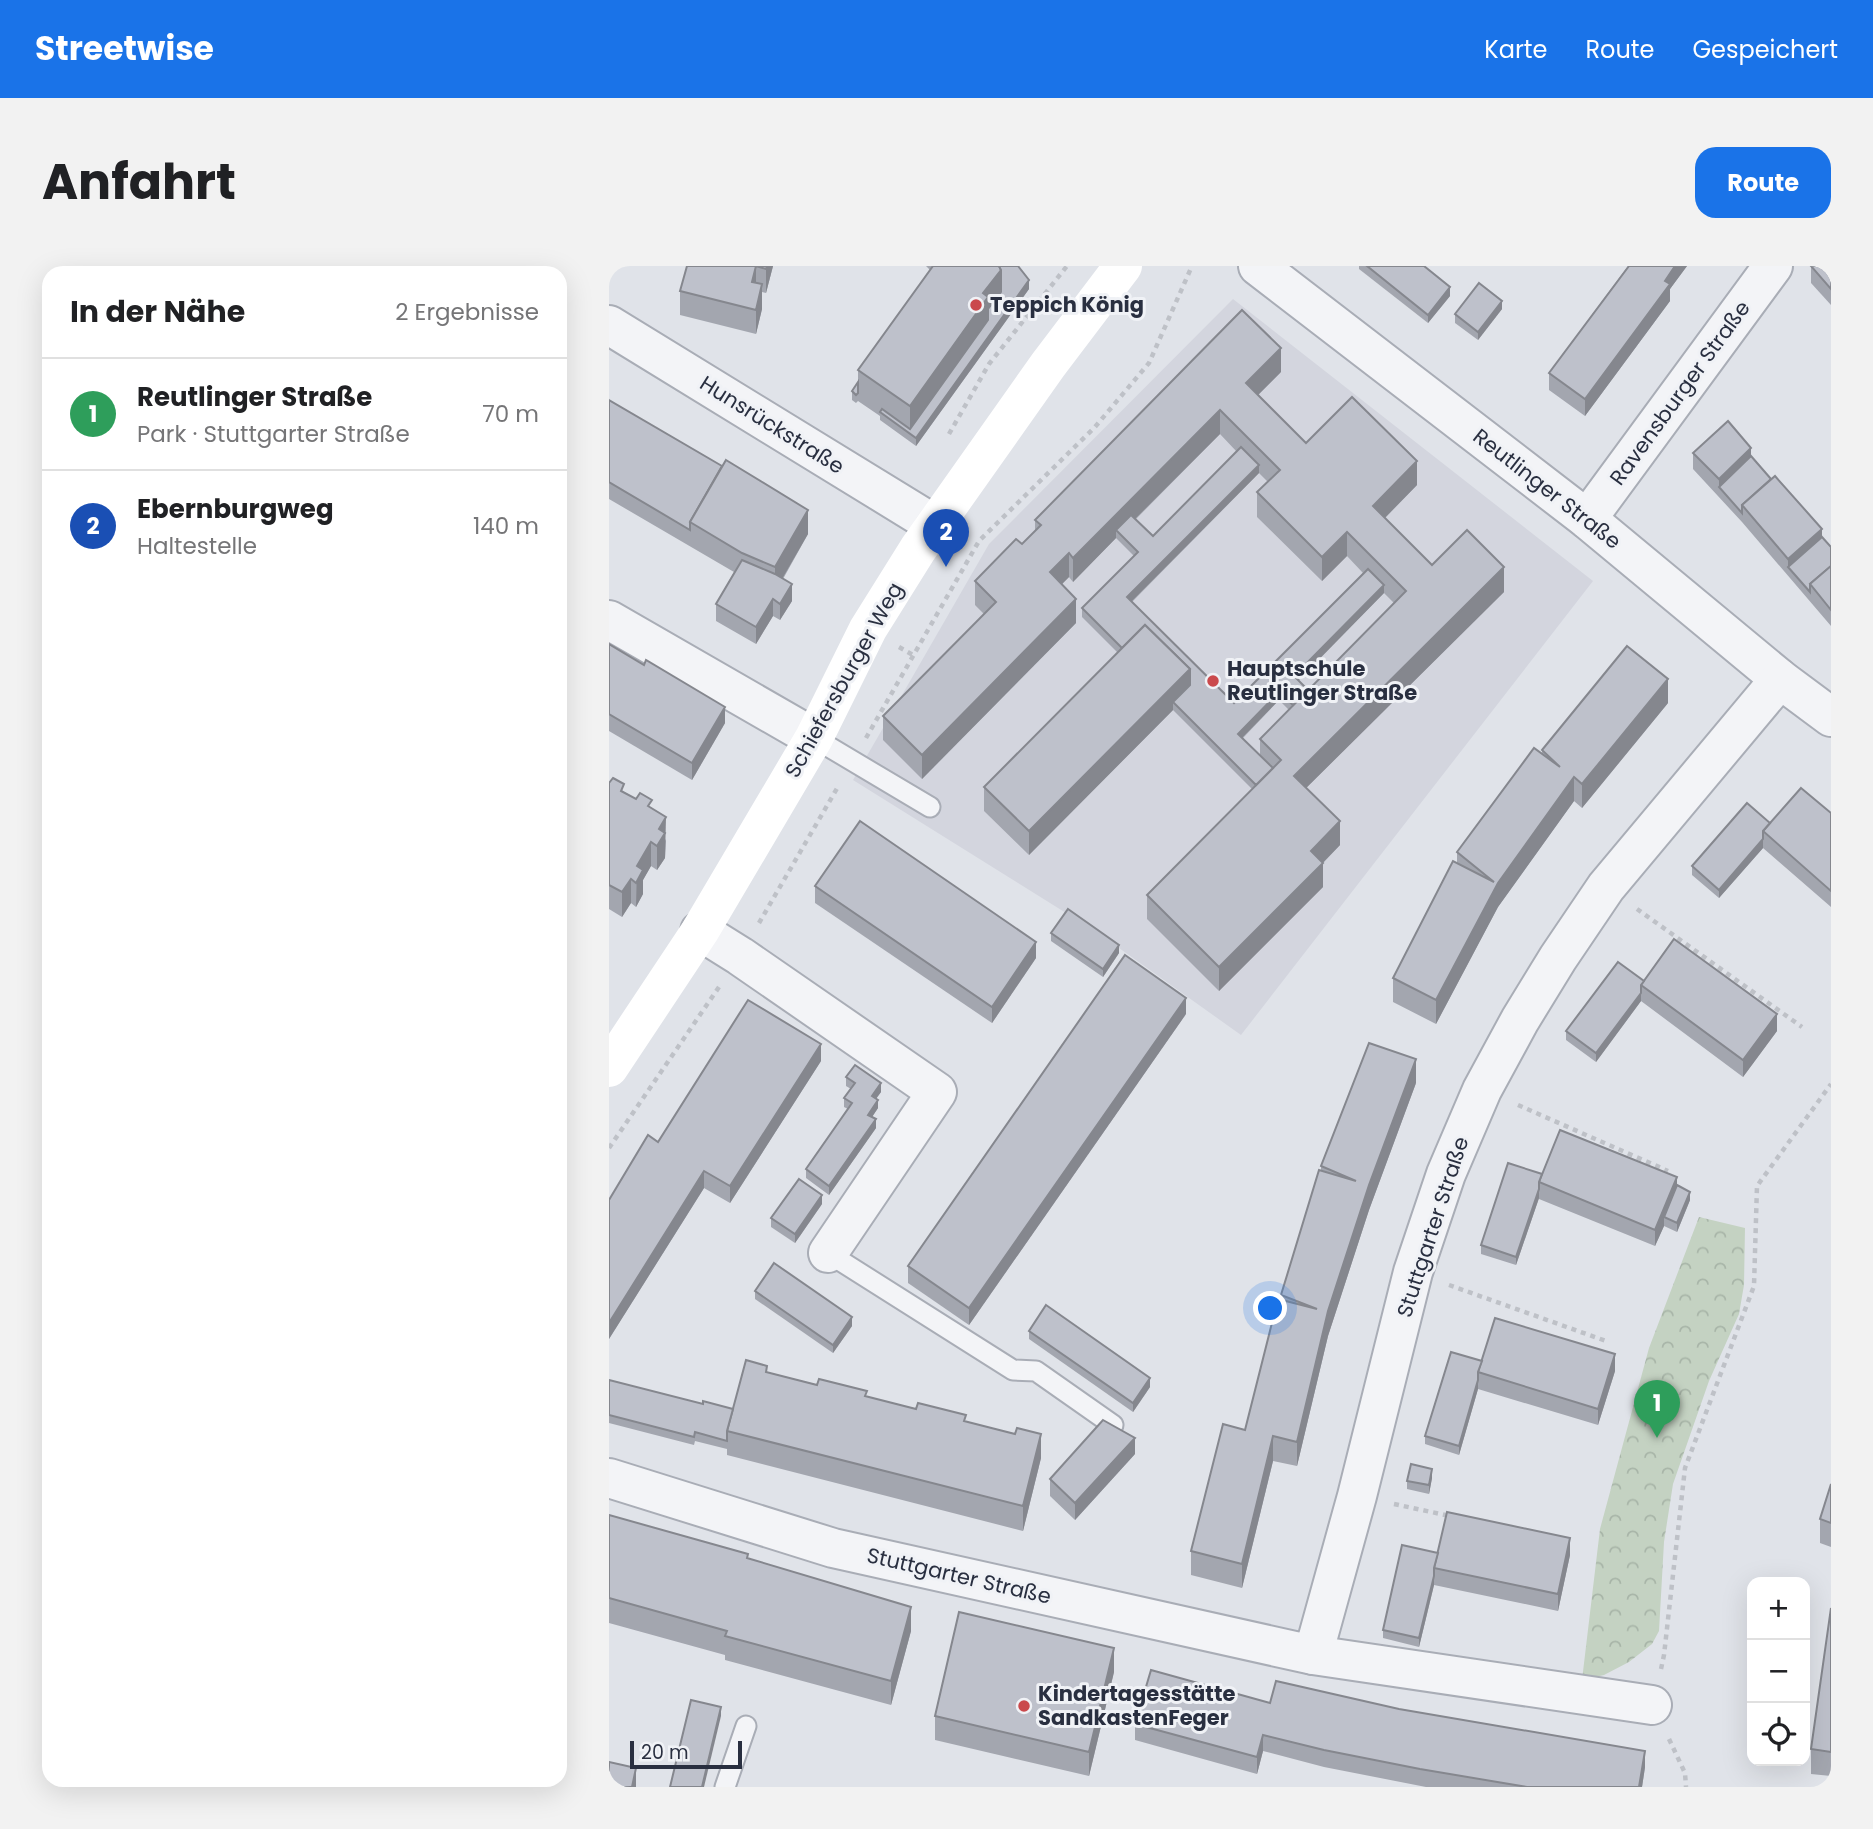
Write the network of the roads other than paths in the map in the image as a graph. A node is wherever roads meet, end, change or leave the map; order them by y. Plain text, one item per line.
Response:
1 (1123, 266) edge
2 (1258, 266) edge
3 (1773, 266) edge
4 (609, 325) edge
5 (1587, 519) junction
6 (935, 525) junction
7 (609, 620) edge
8 (1780, 678) junction
9 (1831, 717) edge
10 (814, 738) junction
11 (930, 807) dead end
12 (700, 931) junction
13 (613, 1054) edge
14 (828, 1253) joint
15 (1113, 1425) edge
16 (609, 1478) edge
17 (1313, 1655) junction
18 (1652, 1705) road end
19 (746, 1726) dead end
20 (725, 1787) edge

1 - 6 street, Schiefersburger Weg
2 - 5 street, Reutlinger Straße
3 - 5 street, Ravensburger Straße
4 - 6 street, Hunsrückstraße
5 - 8 street, Reutlinger Straße
6 - 10 street, Schiefersburger Weg
7 - 10 street
8 - 9 street, Reutlinger Straße
8 - 17 street, Stuttgarter Straße
10 - 11 lane
10 - 12 street, Schiefersburger Weg
12 - 13 street, Schiefersburger Weg
12 - 14 street
14 - 15 lane
16 - 17 street, Stuttgarter Straße
17 - 18 street, Stuttgarter Straße
19 - 20 lane

